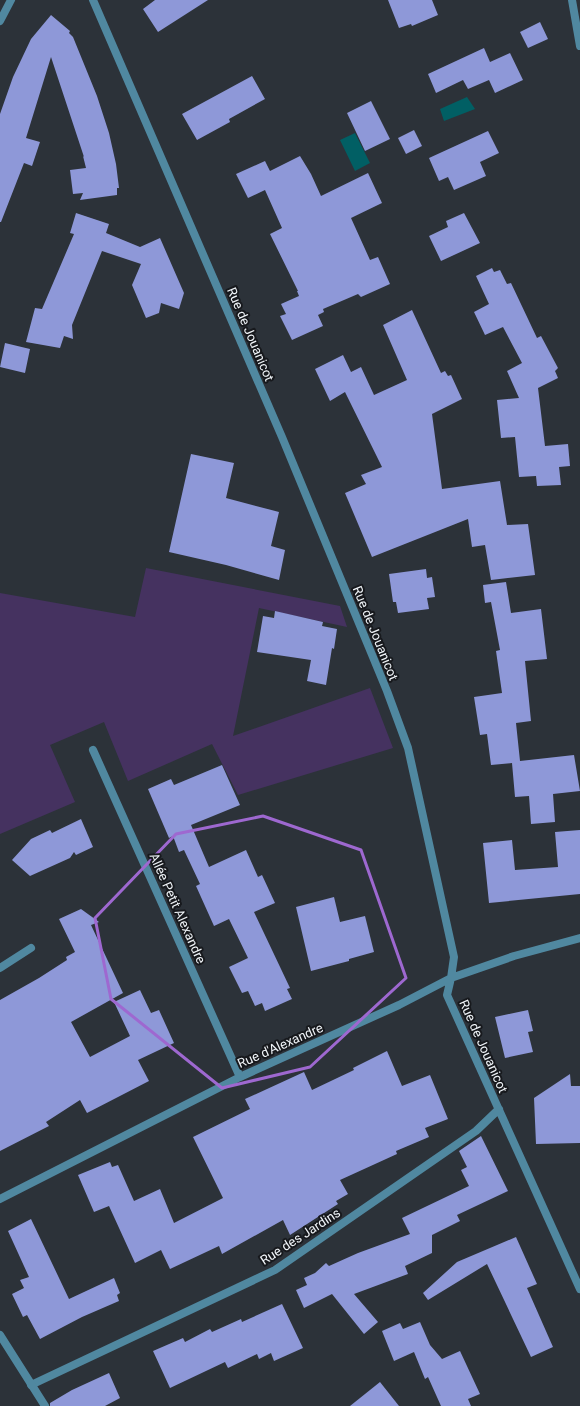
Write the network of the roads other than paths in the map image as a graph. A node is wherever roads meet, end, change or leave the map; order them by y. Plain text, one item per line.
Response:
1 (11, 0) edge
2 (92, 0) edge
3 (572, 0) edge
4 (0, 21) edge
5 (580, 46) edge
6 (93, 750) dead end
7 (580, 938) edge
8 (31, 948) dead end
9 (0, 968) edge
10 (451, 978) junction
11 (240, 1077) junction
12 (499, 1109) junction
13 (0, 1199) edge
14 (580, 1289) edge
15 (0, 1335) edge
16 (31, 1385) junction
17 (44, 1406) edge

1 - 4 street
2 - 10 street, Rue de Jouanicot
3 - 5 street
6 - 11 street, Allée Petit Alexandre
7 - 10 street, Rue d'Alexandre
8 - 9 street
10 - 11 street, Rue d'Alexandre
10 - 12 street, Rue de Jouanicot
11 - 13 street, Rue d'Alexandre
12 - 14 street, Rue de Jouanicot
12 - 16 street, Rue des Jardins
15 - 16 street
16 - 17 street

